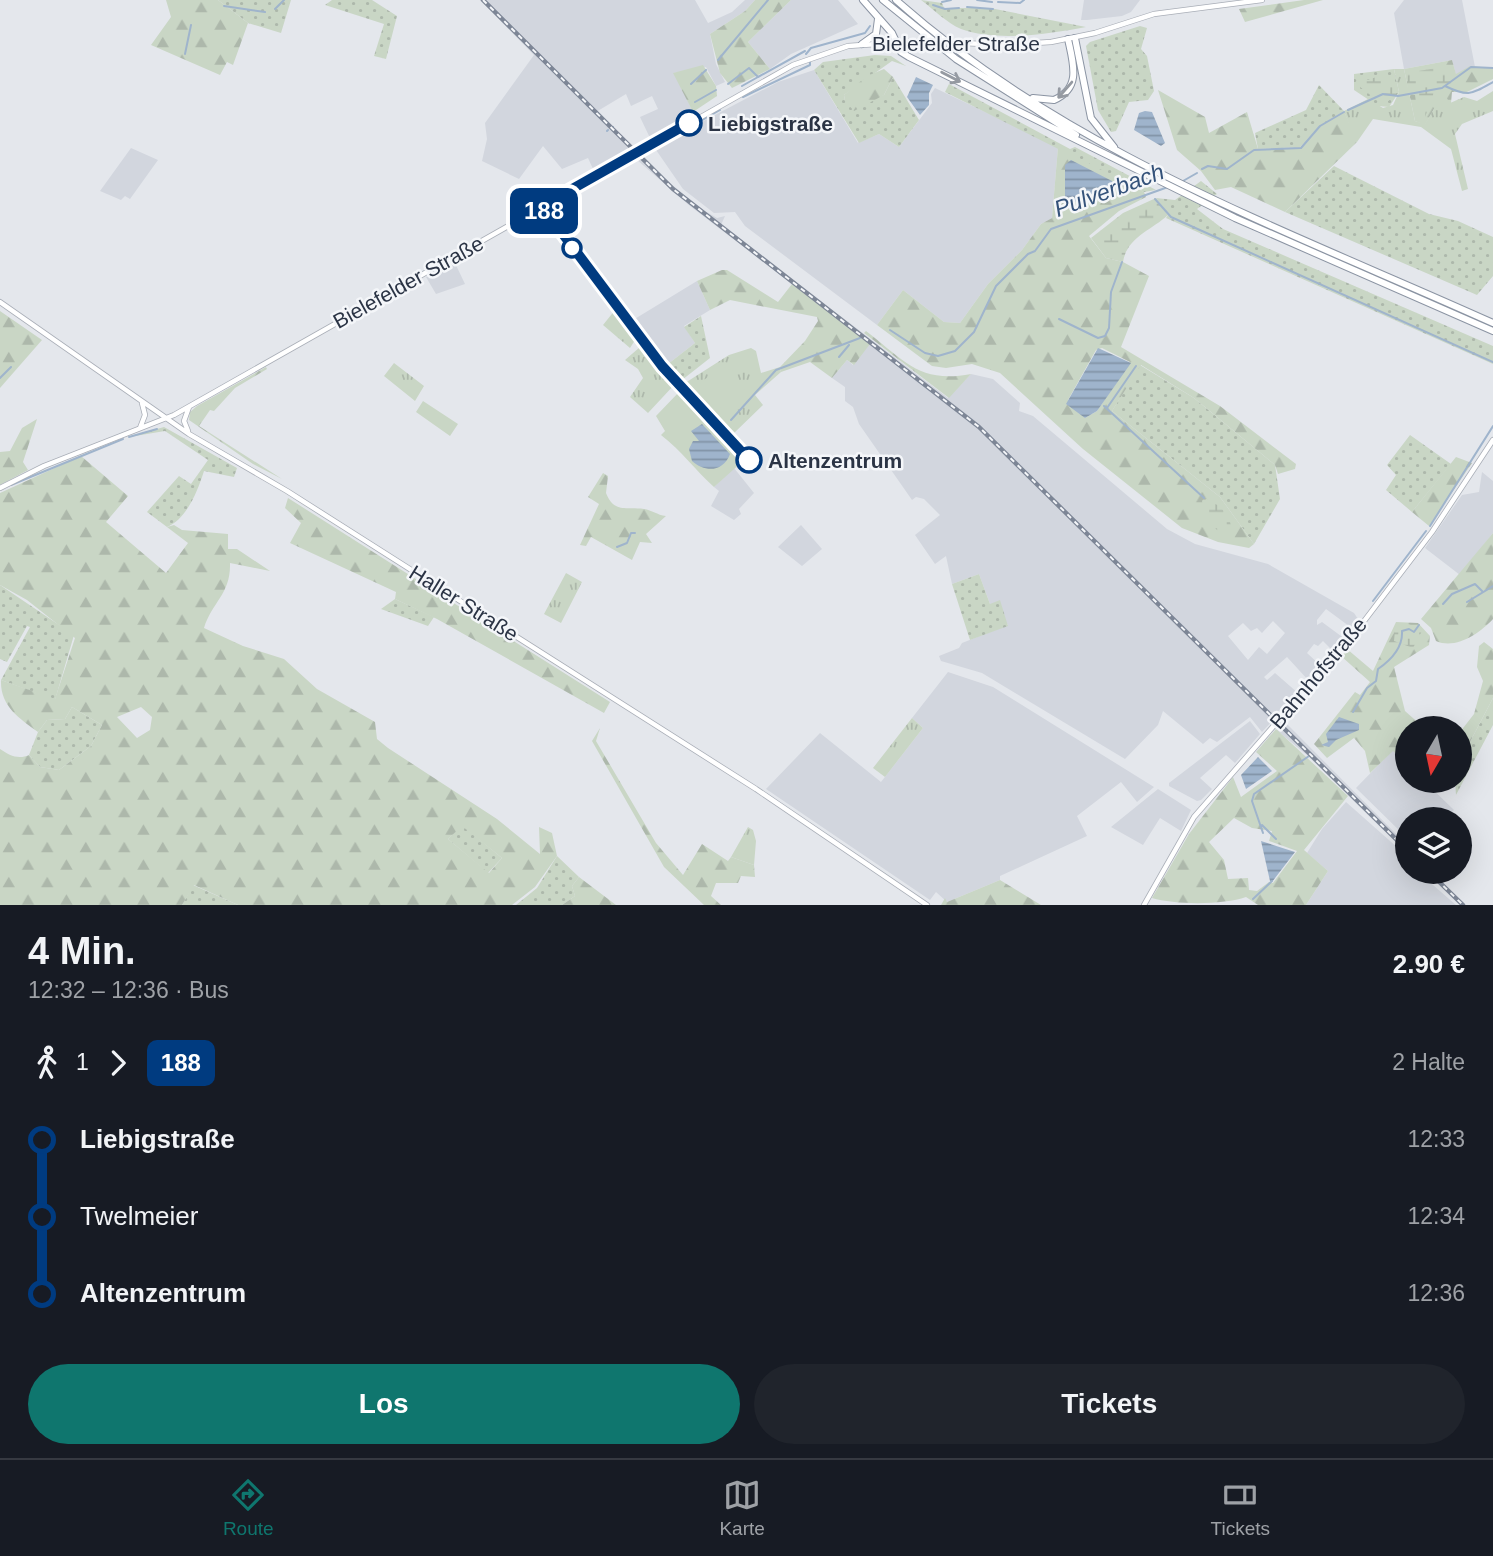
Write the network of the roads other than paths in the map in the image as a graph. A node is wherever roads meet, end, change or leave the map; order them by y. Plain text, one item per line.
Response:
1 (863, 0) edge
2 (883, 0) edge
3 (896, 0) edge
4 (1262, 0) edge
5 (878, 17) junction
6 (1071, 38) junction
7 (896, 41) junction
8 (862, 44) junction
9 (1017, 92) junction
10 (1113, 157) junction
11 (1133, 160) junction
12 (1167, 181) junction
13 (1209, 202) junction
14 (0, 302) edge
15 (1493, 323) edge
16 (1493, 331) edge
17 (142, 402) junction
18 (189, 406) junction
19 (166, 418) junction
20 (140, 428) junction
21 (189, 434) junction
22 (1493, 440) edge
23 (0, 488) edge
24 (927, 905) edge
25 (1144, 905) edge

1 - 5 highway
2 - 10 highway
3 - 9 highway
4 - 6 main road, Bielefelder Straße
5 - 7 highway
5 - 8 highway
6 - 7 main road, Bielefelder Straße, bridge
6 -> 9 highway
6 - 11 highway
7 - 8 main road, Bielefelder Straße
7 -> 10 highway
8 - 18 main road, Bielefelder Straße
9 - 11 highway
10 - 12 highway
11 - 12 highway
12 - 13 highway
13 - 15 highway
13 - 16 highway
14 - 17 main road, Haller Straße
17 - 19 main road, Haller Straße
17 - 20 main road
18 - 19 main road, Bielefelder Straße
18 - 21 main road
19 - 20 main road, Bielefelder Straße
19 - 21 main road, Haller Straße
20 - 23 main road, Bielefelder Straße
21 - 24 main road, Haller Straße
22 - 25 main road, Bahnhofstraße

